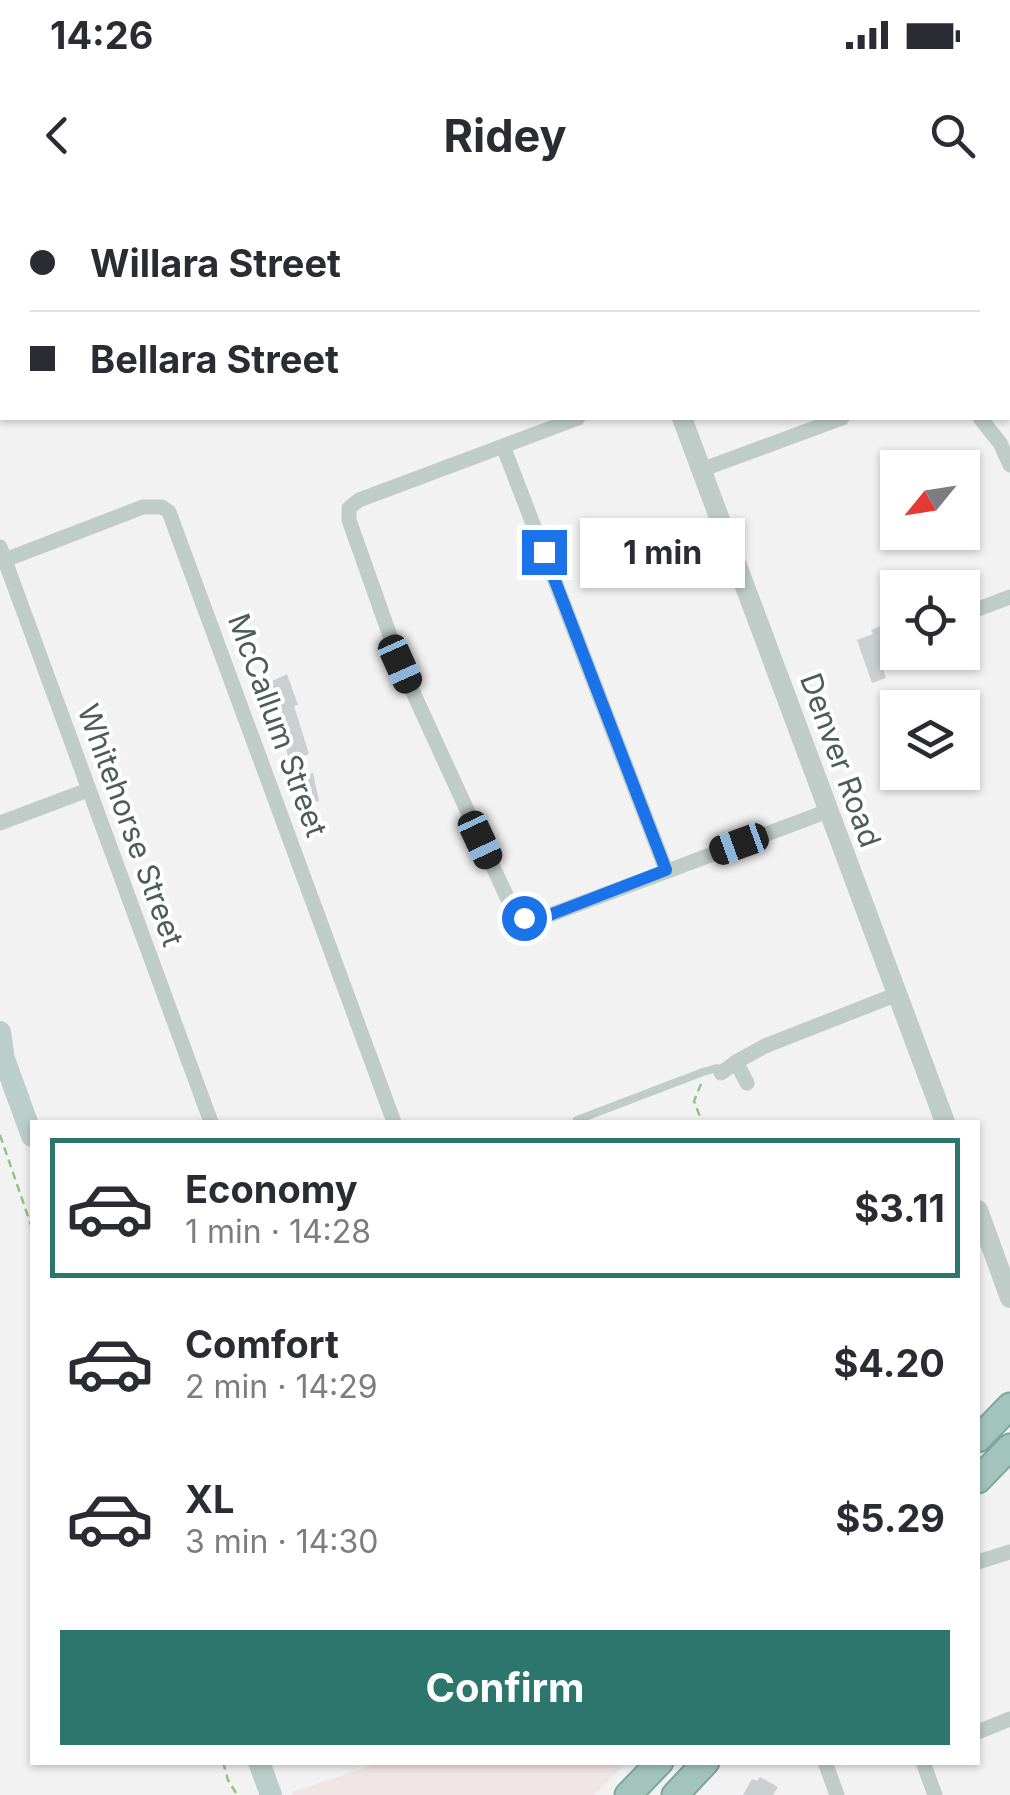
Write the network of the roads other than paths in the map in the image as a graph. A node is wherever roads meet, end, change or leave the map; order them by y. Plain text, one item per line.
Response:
1 (573, 420) edge
2 (683, 420) edge
3 (837, 420) edge
4 (982, 420) edge
5 (503, 446) junction
6 (1010, 464) edge
7 (702, 470) junction
8 (2, 553) edge
9 (1010, 597) edge
10 (980, 608) edge
11 (88, 790) junction
12 (828, 811) junction
13 (0, 823) edge
14 (666, 870) junction
15 (895, 995) junction
16 (0, 1032) edge
17 (736, 1062) junction
18 (4, 1068) edge
19 (714, 1072) joint
20 (747, 1083) dead end
21 (209, 1120) edge
22 (393, 1120) edge
23 (577, 1120) dead end
24 (944, 1120) edge
25 (30, 1131) edge
26 (980, 1216) edge
27 (1010, 1298) edge
28 (1010, 1406) edge
29 (980, 1437) edge
30 (1010, 1447) edge
31 (980, 1478) edge
32 (1010, 1552) edge
33 (980, 1561) edge
34 (1010, 1720) edge
35 (980, 1731) edge
36 (260, 1765) edge
37 (657, 1765) edge
38 (703, 1765) edge
39 (826, 1765) edge
40 (925, 1765) edge
41 (271, 1795) edge
42 (628, 1795) edge
43 (675, 1795) edge
44 (837, 1795) edge
45 (935, 1795) edge

1 - 5 street
2 - 7 street, Denver Road
3 - 7 street
4 - 6 street
5 - 14 street
5 - 14 street
7 - 12 street, Denver Road
8 - 11 street, Whitehorse Street
8 - 22 street, McCallum Street
9 - 10 street
11 - 13 street
11 - 21 street, Whitehorse Street
12 - 14 street
12 - 15 street, Denver Road
15 - 17 street
15 - 24 street, Denver Road
16 - 18 main road
17 - 19 street
17 - 20 street
18 - 25 main road
19 - 23 lane
26 - 27 street
28 - 29 highway
30 - 31 highway
32 - 33 street
34 - 35 street
36 - 41 main road
37 - 42 highway
38 - 43 highway
39 - 44 street
40 - 45 street

